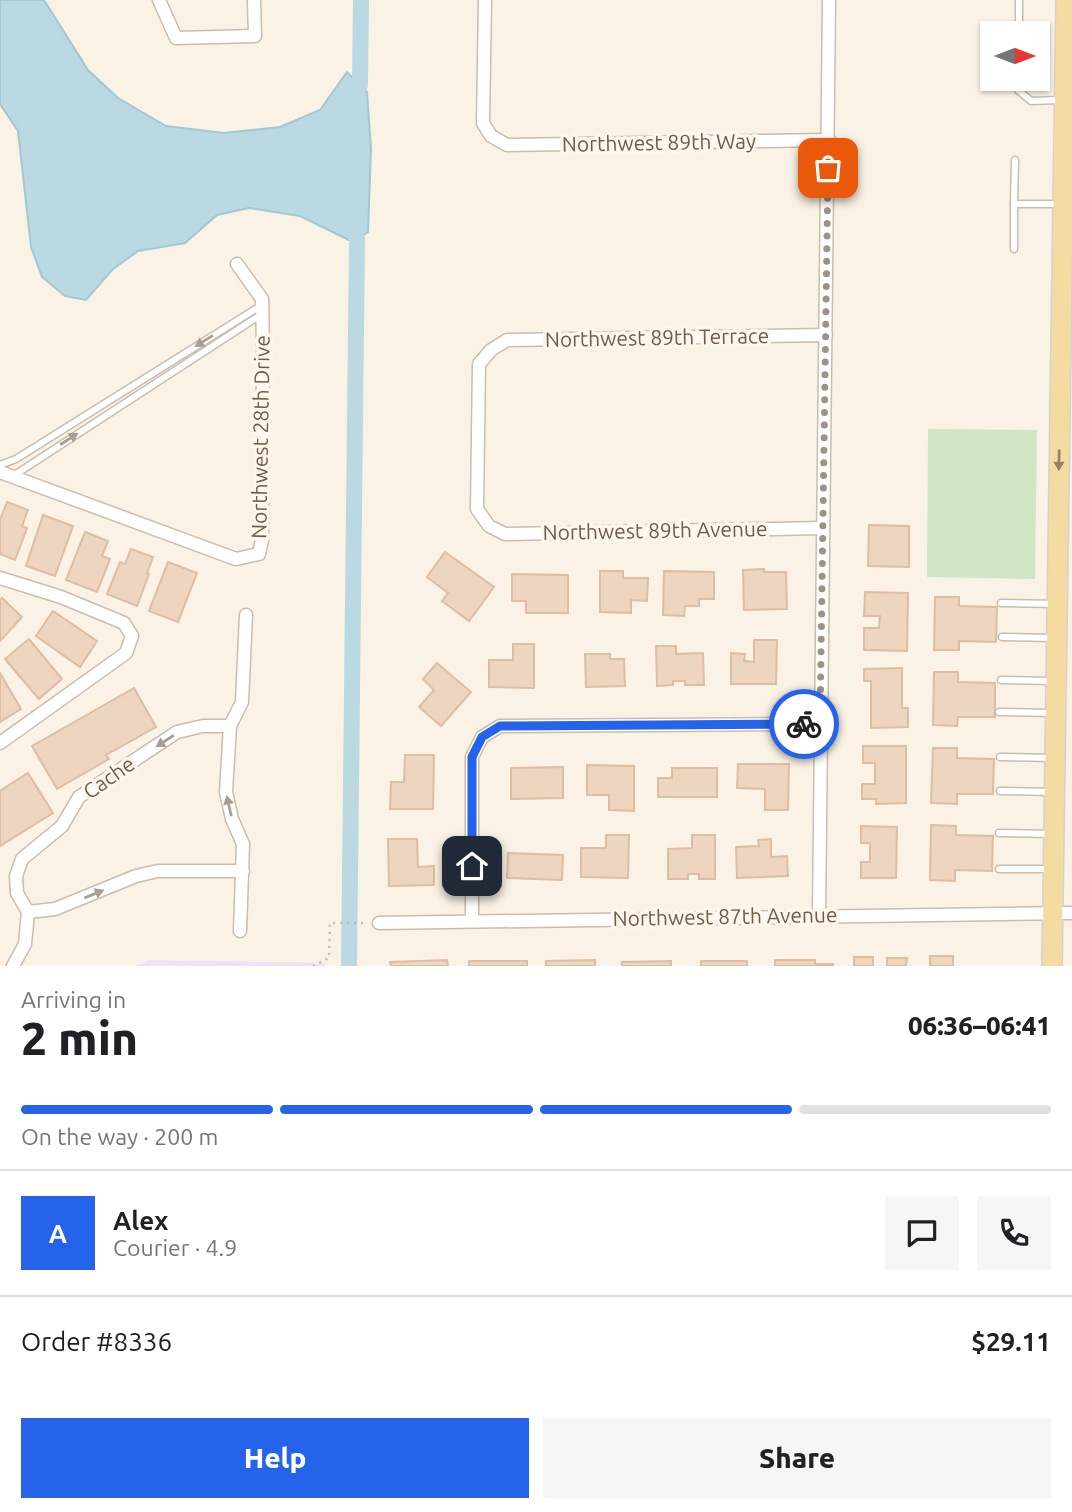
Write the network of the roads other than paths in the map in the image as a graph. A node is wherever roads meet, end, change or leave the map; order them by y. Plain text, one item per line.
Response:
1 (159, 0) edge
2 (254, 0) edge
3 (485, 0) edge
4 (829, 0) edge
5 (1019, 0) edge
6 (1066, 0) edge
7 (1019, 21) edge
8 (1019, 91) edge
9 (1065, 100) junction
10 (829, 140) junction
11 (1015, 160) dead end
12 (1014, 204) junction
13 (1063, 204) junction
14 (1014, 249) dead end
15 (237, 264) dead end
16 (262, 309) junction
17 (1067, 334) edge
18 (826, 335) junction
19 (0, 465) edge
20 (6, 474) edge
21 (489, 526) joint
22 (822, 528) junction
23 (0, 578) edge
24 (1001, 603) dead end
25 (1057, 604) junction
26 (246, 615) dead end
27 (1002, 637) dead end
28 (1057, 638) junction
29 (1001, 680) dead end
30 (1056, 681) junction
31 (999, 712) dead end
32 (1055, 713) junction
33 (820, 724) junction
34 (230, 726) junction
35 (0, 743) edge
36 (1000, 757) dead end
37 (1055, 758) junction
38 (1000, 791) dead end
39 (1055, 792) junction
40 (999, 833) dead end
41 (1054, 834) junction
42 (999, 869) dead end
43 (1054, 869) junction
44 (243, 871) junction
45 (28, 912) junction
46 (1062, 913) edge
47 (819, 916) junction
48 (472, 920) junction
49 (373, 923) road end
50 (240, 931) dead end
51 (13, 966) edge
52 (1052, 966) edge

1 - 2 street
3 - 10 street, Northwest 89th Way
4 - 10 street
5 - 7 lane
6 - 9 main road
8 - 9 lane
9 - 13 main road
10 - 18 street
11 - 12 lane
12 - 13 lane
12 - 14 lane
13 - 17 main road
15 - 16 street, Northwest 28th Drive
16 -> 19 lane
20 -> 16 lane
16 - 20 street, Northwest 28th Drive
17 -> 25 main road
18 - 21 street, Northwest 89th Terrace
18 - 22 street
21 - 22 street, Northwest 89th Avenue
22 - 33 street
23 - 35 street
24 - 25 lane
25 - 28 main road
26 - 34 street
27 - 28 lane
28 - 30 main road
29 - 30 lane
30 - 32 main road
31 - 32 lane
32 - 37 main road
33 - 47 street
33 - 48 street
44 -> 34 street
34 -> 45 street, Cache
36 - 37 lane
37 - 39 main road
38 - 39 lane
39 - 41 main road
40 - 41 lane
41 - 43 main road
42 - 43 lane
43 - 46 main road
45 -> 44 street
44 - 50 street
45 - 51 street, Cache
46 - 47 street, Northwest 87th Avenue
46 - 52 main road
47 - 48 street, Northwest 87th Avenue
48 - 49 street, Northwest 87th Avenue

